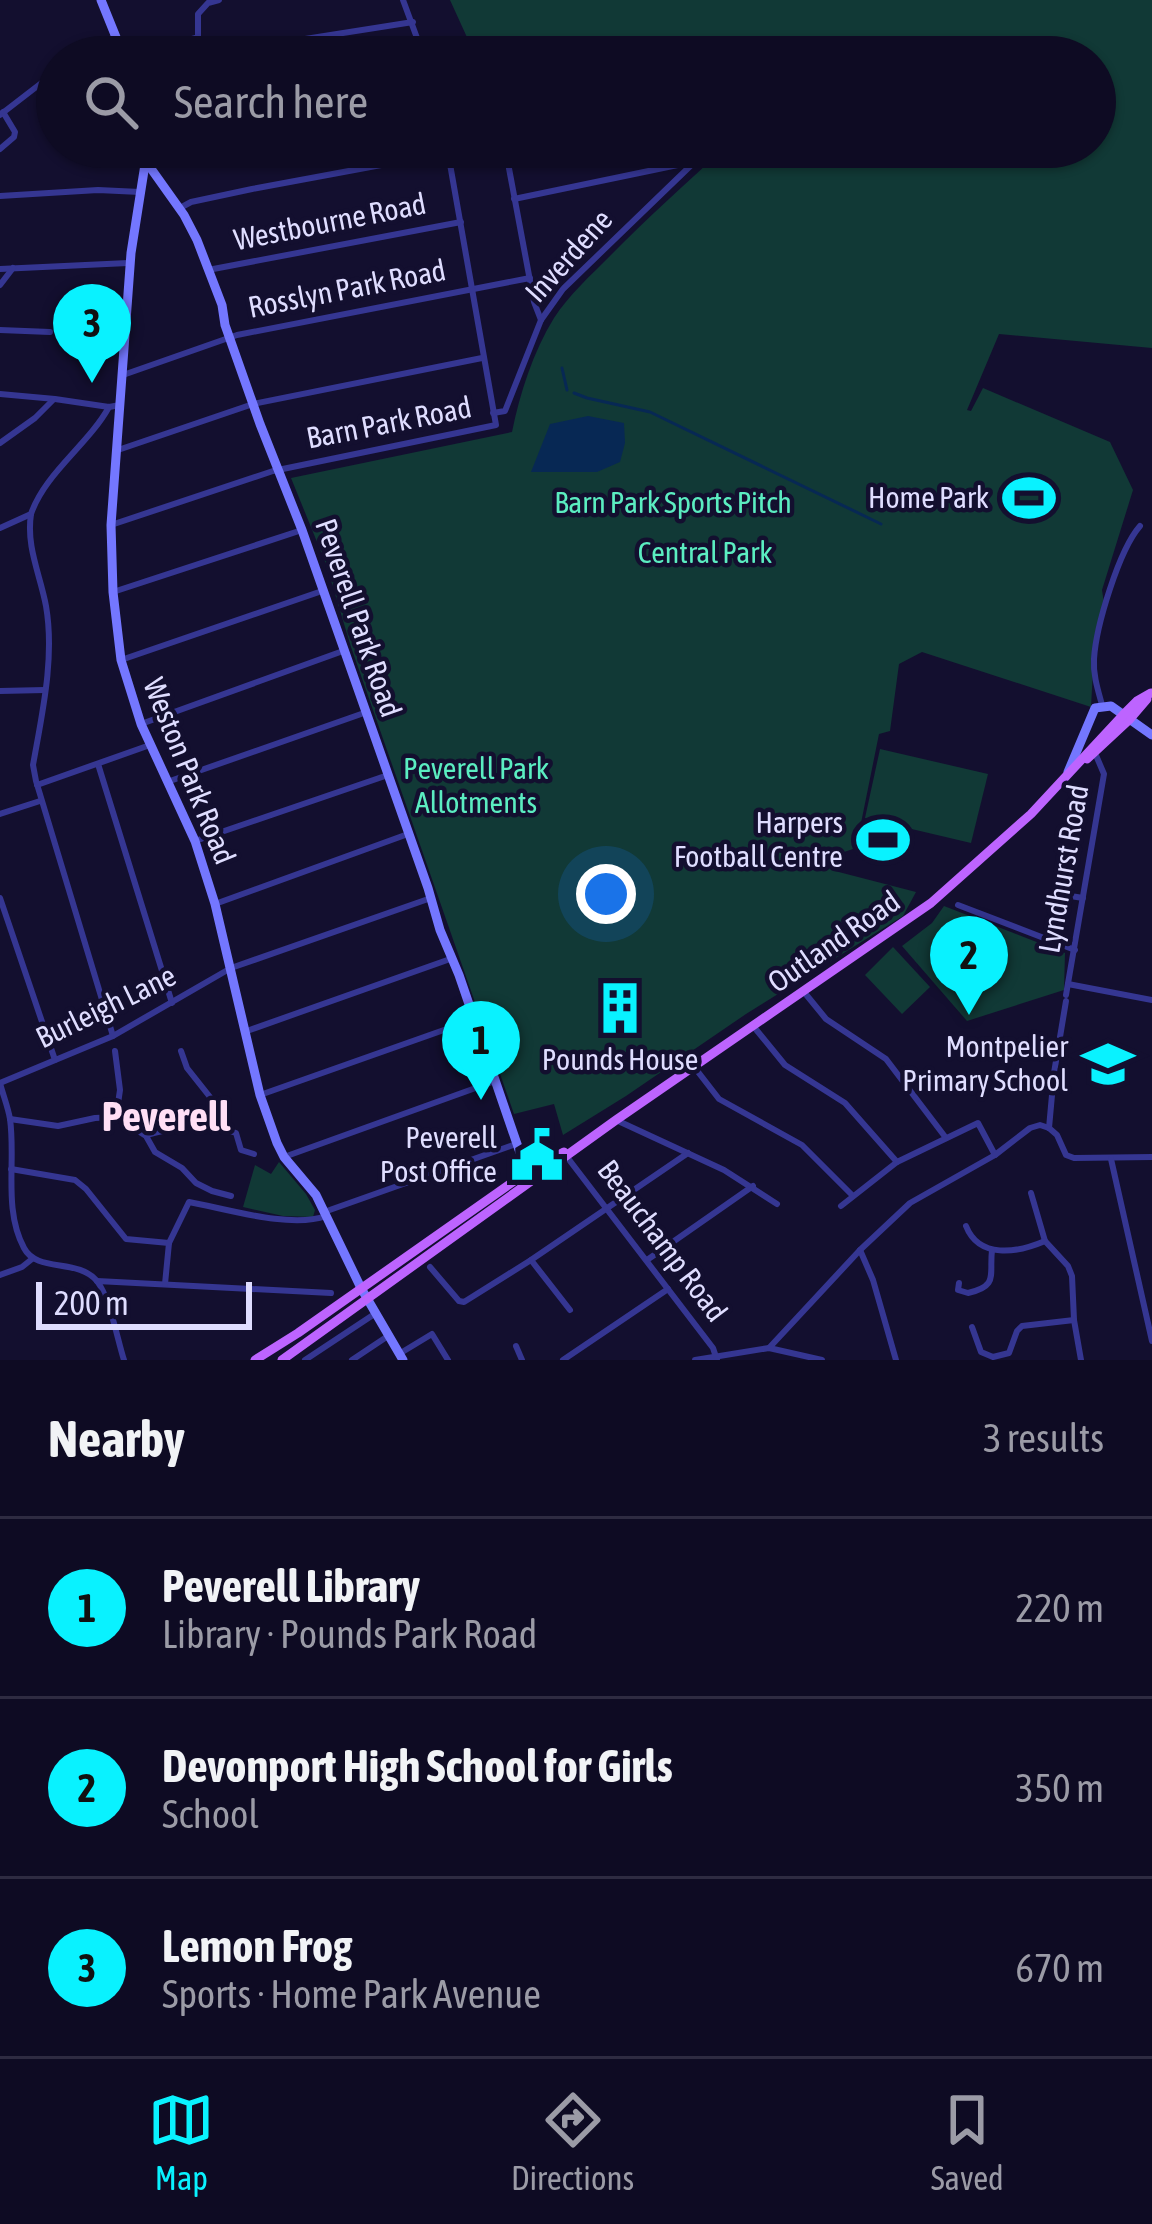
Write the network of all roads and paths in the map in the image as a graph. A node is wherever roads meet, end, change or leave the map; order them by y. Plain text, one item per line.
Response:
1 (101, 0) edge
2 (219, 0) edge
3 (404, 0) edge
4 (412, 22) junction
5 (116, 36) edge
6 (198, 36) edge
7 (323, 36) edge
8 (417, 36) edge
9 (36, 87) edge
10 (2, 113) edge
11 (0, 149) edge
12 (143, 168) edge
13 (155, 168) edge
14 (357, 168) edge
15 (450, 168) edge
16 (509, 168) edge
17 (666, 168) edge
18 (689, 168) edge
19 (140, 192) junction
20 (0, 196) edge
21 (514, 199) junction
22 (180, 208) junction
23 (461, 222) junction
24 (130, 263) junction
25 (13, 268) junction
26 (0, 269) edge
27 (208, 270) junction
28 (530, 278) junction
29 (0, 285) edge
30 (474, 289) junction
31 (542, 320) junction
32 (0, 330) edge
33 (50, 332) dead end
34 (230, 338) junction
35 (482, 358) junction
36 (123, 375) junction
37 (0, 394) edge
38 (55, 398) junction
39 (253, 404) junction
40 (114, 406) junction
41 (493, 413) junction
42 (0, 443) edge
43 (118, 450) junction
44 (279, 470) junction
45 (31, 514) junction
46 (111, 525) junction
47 (1141, 526) dead end
48 (0, 528) edge
49 (302, 530) junction
50 (322, 591) junction
51 (113, 592) junction
52 (343, 651) junction
53 (121, 660) junction
54 (45, 689) junction
55 (0, 691) edge
56 (1151, 693) edge
57 (1102, 705) junction
58 (366, 712) junction
59 (1126, 718) junction
60 (141, 724) junction
61 (1152, 735) edge
62 (150, 745) junction
63 (1095, 754) junction
64 (98, 764) junction
65 (1078, 765) junction
66 (388, 775) junction
67 (1066, 777) junction
68 (170, 781) junction
69 (37, 785) junction
70 (40, 801) junction
71 (0, 814) edge
72 (408, 834) junction
73 (195, 841) junction
74 (1058, 894) dead end
75 (0, 898) edge
76 (431, 898) junction
77 (1083, 898) junction
78 (215, 904) junction
79 (958, 905) dead end
80 (1075, 950) junction
81 (453, 958) junction
82 (231, 968) junction
83 (1068, 984) junction
84 (804, 992) junction
85 (1152, 1000) edge
86 (172, 1003) junction
87 (475, 1019) junction
88 (754, 1027) junction
89 (244, 1032) junction
90 (112, 1036) junction
91 (181, 1051) dead end
92 (115, 1052) dead end
93 (56, 1060) junction
94 (695, 1068) junction
95 (496, 1081) junction
96 (0, 1083) edge
97 (260, 1095) junction
98 (116, 1117) junction
99 (10, 1119) junction
100 (616, 1120) junction
101 (208, 1124) junction
102 (1049, 1128) junction
103 (598, 1133) junction
104 (146, 1136) junction
105 (946, 1138) junction
106 (516, 1144) junction
107 (688, 1153) junction
108 (254, 1154) dead end
109 (995, 1155) junction
110 (284, 1156) junction
111 (567, 1157) junction
112 (1152, 1157) edge
113 (1111, 1159) junction
114 (897, 1162) junction
115 (11, 1169) junction
116 (529, 1177) junction
117 (752, 1186) junction
118 (1031, 1192) dead end
119 (231, 1196) dead end
120 (854, 1196) junction
121 (777, 1204) dead end
122 (841, 1206) dead end
123 (608, 1208) junction
124 (325, 1214) junction
125 (966, 1226) dead end
126 (1045, 1241) junction
127 (169, 1244) junction
128 (860, 1250) junction
129 (992, 1250) junction
130 (32, 1259) junction
131 (647, 1260) junction
132 (531, 1261) junction
133 (430, 1267) dead end
134 (0, 1275) edge
135 (97, 1281) junction
136 (959, 1283) dead end
137 (165, 1284) junction
138 (361, 1288) junction
139 (668, 1289) junction
140 (316, 1293) junction
141 (332, 1294) dead end
142 (368, 1299) junction
143 (319, 1303) dead end
144 (570, 1310) dead end
145 (376, 1313) junction
146 (1074, 1320) junction
147 (972, 1327) dead end
148 (388, 1336) junction
149 (1152, 1341) edge
150 (515, 1346) dead end
151 (769, 1348) junction
152 (401, 1357) edge
153 (125, 1358) edge
154 (717, 1358) edge
155 (255, 1360) edge
156 (282, 1360) edge
157 (305, 1360) edge
158 (352, 1360) edge
159 (448, 1360) edge
160 (522, 1360) edge
161 (563, 1360) edge
162 (695, 1360) edge
163 (822, 1360) edge
164 (896, 1360) edge
165 (1081, 1360) edge

1 - 5 street
2 - 6 street
3 - 4 street
4 - 7 street
4 - 8 street
9 - 10 street
10 - 11 street
12 - 19 street, Weston Park Road
13 - 22 street, Peverell Park Road
14 - 22 street
15 - 23 street
16 - 21 street
17 - 21 street
18 - 31 street, Inverdene
19 - 20 street
19 - 24 street, Weston Park Road
21 - 28 street
22 - 27 street, Peverell Park Road
23 - 27 street, Westbourne Road
23 - 30 street
24 - 25 street
24 - 36 street, Weston Park Road
25 - 26 street
25 - 29 street
27 - 34 street, Peverell Park Road
28 - 30 street, Rosslyn Park Road
28 - 31 street
30 - 34 street, Rosslyn Park Road
30 - 35 street
31 - 41 street, Inverdene
32 - 33 street
34 - 36 street, Rosslyn Park Road
34 - 39 street, Peverell Park Road
35 - 39 street
35 - 41 street
36 - 40 street, Weston Park Road
37 - 38 street
38 - 40 street
38 - 42 street
39 - 43 street
39 - 44 street, Peverell Park Road
40 - 43 street, Weston Park Road
40 - 45 street
41 - 44 street, Barn Park Road
43 - 46 street, Weston Park Road
44 - 46 street, Barn Park Road
44 - 49 street, Peverell Park Road
45 - 48 street
45 - 54 street
46 - 51 street, Weston Park Road
47 - 57 street
49 - 50 street, Peverell Park Road
49 - 51 street
50 - 52 street, Peverell Park Road
50 - 53 street
51 - 53 street, Weston Park Road
52 - 58 street, Peverell Park Road
52 - 60 street
53 - 60 street, Weston Park Road
54 - 55 street
54 - 69 street
56 - 59 main road, Outland Road
57 - 59 street
57 - 67 street
58 - 66 street, Peverell Park Road
58 - 68 street
59 - 61 street
59 - 63 main road, Outland Road
59 - 65 main road, Outland Road
60 - 62 street, Weston Park Road
62 - 64 street
62 - 68 street, Weston Park Road
63 - 65 main road, Outland Road
63 - 77 street, Lyndhurst Road
64 - 69 street
64 - 86 street
65 - 67 main road, Outland Road
66 - 72 street, Peverell Park Road
66 - 73 street
67 - 84 main road, Outland Road
68 - 73 street, Weston Park Road
69 - 70 street
70 - 71 street
70 - 90 street
72 - 76 street, Peverell Park Road
72 - 78 street
73 - 78 street, Weston Park Road
74 - 77 street
75 - 93 street
76 - 81 street, Peverell Park Road
76 - 82 street, Burleigh Lane
77 - 80 street, Lyndhurst Road
78 - 82 street, Weston Park Road
79 - 80 street
80 - 83 street, Lyndhurst Road
81 - 87 street, Peverell Park Road
81 - 89 street
82 - 86 street, Burleigh Lane
82 - 89 street, Weston Park Road
83 - 85 street
83 - 102 street, Lyndhurst Road
84 - 88 main road, Outland Road
84 - 105 street
86 - 90 street, Burleigh Lane
87 - 95 street, Peverell Park Road
87 - 97 street
88 - 94 main road, Outland Road
88 - 114 street
89 - 97 street, Weston Park Road
90 - 93 street, Burleigh Lane
91 - 101 street
92 - 98 street
93 - 96 street, Burleigh Lane
94 - 100 main road, Outland Road
94 - 120 street
95 - 106 street, Peverell Park Road
95 - 110 street
96 - 99 street
97 - 110 street, Weston Park Road
98 - 99 street
98 - 104 street
99 - 115 street
100 - 103 main road, Outland Road
100 - 107 street
101 - 104 street
101 - 108 street
102 - 109 street
102 - 113 street
103 - 111 main road, Outland Road
103 - 116 main road, Outland Road
104 - 119 street
105 - 109 street
105 - 114 street
106 - 116 street, Peverell Park Road
106 - 124 street
107 - 117 street
107 - 123 street
109 - 128 street
110 - 124 street, Weston Park Road
111 - 116 main road, Outland Road
111 - 123 street, Beauchamp Road
112 - 113 street
113 - 149 street
114 - 120 street
115 - 127 street
115 - 130 street
116 - 138 main road, Outland Road
116 - 142 main road, Outland Road
117 - 121 street
117 - 131 street
118 - 126 street
120 - 122 street
123 - 131 street, Beauchamp Road
123 - 132 street
124 - 127 street
124 - 138 street, Weston Park Road
125 - 129 street
126 - 129 street
126 - 146 street
127 - 137 street
128 - 151 street
128 - 164 street
129 - 136 street
130 - 134 street
130 - 135 street
131 - 139 street, Beauchamp Road
132 - 133 street
132 - 144 street
135 - 137 street
135 - 153 street
137 - 140 street
138 - 142 street, Weston Park Road
138 - 155 main road, Outland Road
139 - 154 street, Beauchamp Road
139 - 161 street
140 - 141 street
140 - 143 street
142 - 145 street, Weston Park Road
142 - 156 main road, Outland Road
145 - 148 street, Weston Park Road
145 - 157 street
146 - 147 street
146 - 165 street
148 - 152 street, Weston Park Road
148 - 158 street
150 - 160 street
151 - 154 street
151 - 163 street
152 - 159 street
154 - 162 street

